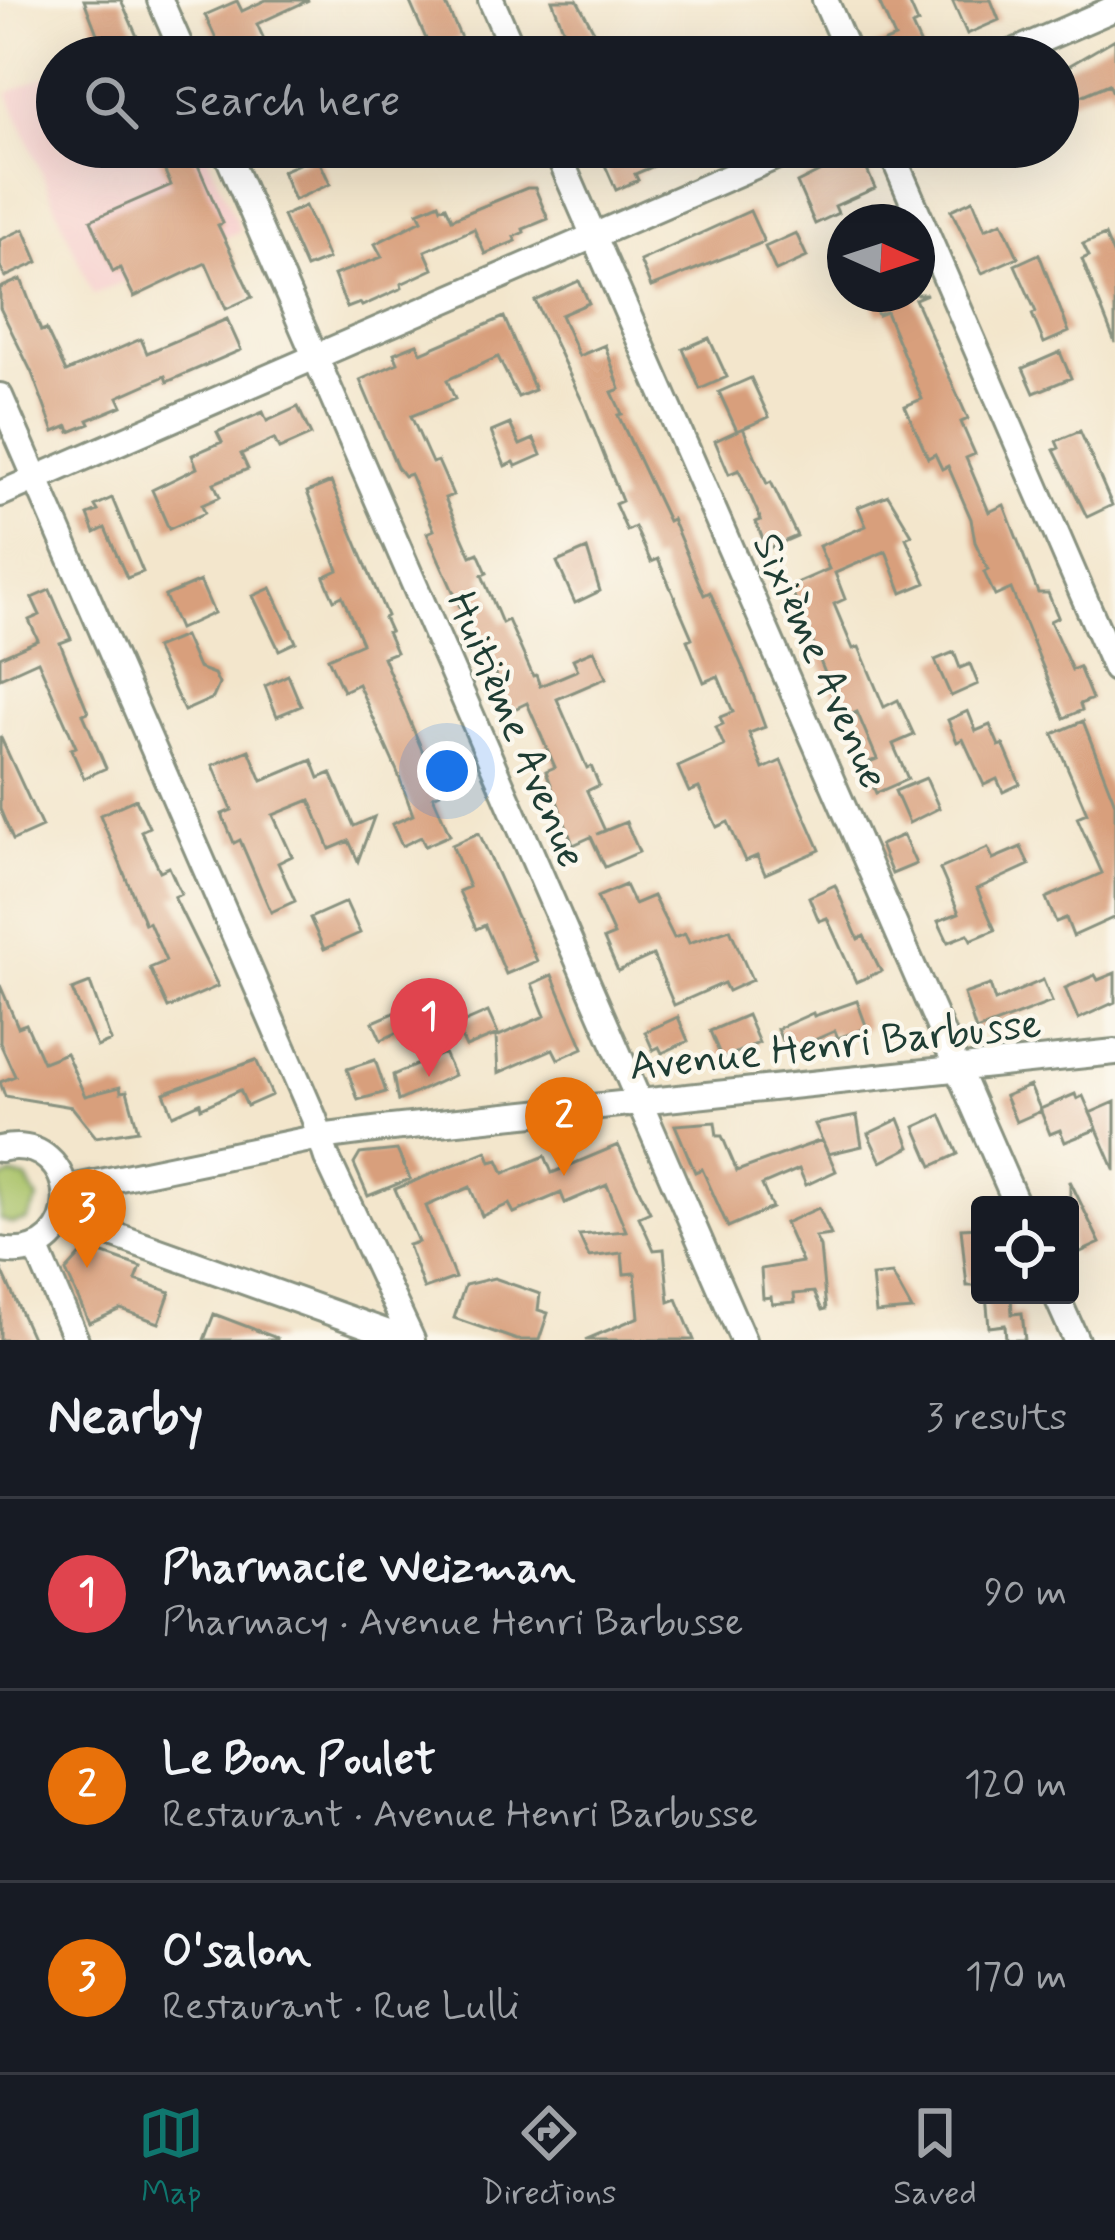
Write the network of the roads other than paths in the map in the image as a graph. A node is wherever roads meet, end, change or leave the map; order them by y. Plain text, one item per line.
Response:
1 (160, 0) edge
2 (491, 0) edge
3 (825, 0) edge
4 (1115, 8) edge
5 (176, 36) edge
6 (507, 36) edge
7 (841, 36) edge
8 (1050, 36) edge
9 (233, 168) edge
10 (564, 168) edge
11 (750, 168) edge
12 (898, 168) edge
13 (594, 236) junction
14 (316, 358) junction
15 (0, 396) edge
16 (36, 478) junction
17 (0, 494) edge
18 (1115, 669) edge
19 (1115, 1052) edge
20 (958, 1069) junction
21 (638, 1103) junction
22 (320, 1137) junction
23 (0, 1149) edge
24 (66, 1189) junction
25 (1013, 1196) edge
26 (64, 1217) junction
27 (36, 1247) junction
28 (0, 1250) edge
29 (1061, 1304) edge
30 (76, 1340) edge
31 (410, 1340) edge
32 (743, 1340) edge
33 (1076, 1340) edge

1 - 5 street
2 - 6 street
3 - 7 street
4 - 8 street
9 - 14 street, Huitième Avenue
10 - 13 street, Sixième Avenue
11 - 13 street
12 - 18 street
13 - 14 street
13 - 20 street, Sixième Avenue
14 - 16 street
14 - 21 street, Huitième Avenue
15 - 16 street
16 - 17 street
16 - 22 street
19 - 20 street, Avenue Henri Barbusse
20 - 21 street, Avenue Henri Barbusse
20 - 25 street, Sixième Avenue
21 - 22 street, Avenue Henri Barbusse
21 - 32 street, Huitième Avenue
22 - 24 street, Avenue Henri Barbusse
22 - 31 street
23 - 24 street
24 - 26 street
26 - 27 street
26 - 31 street
27 - 28 street
27 - 30 street
29 - 33 street

